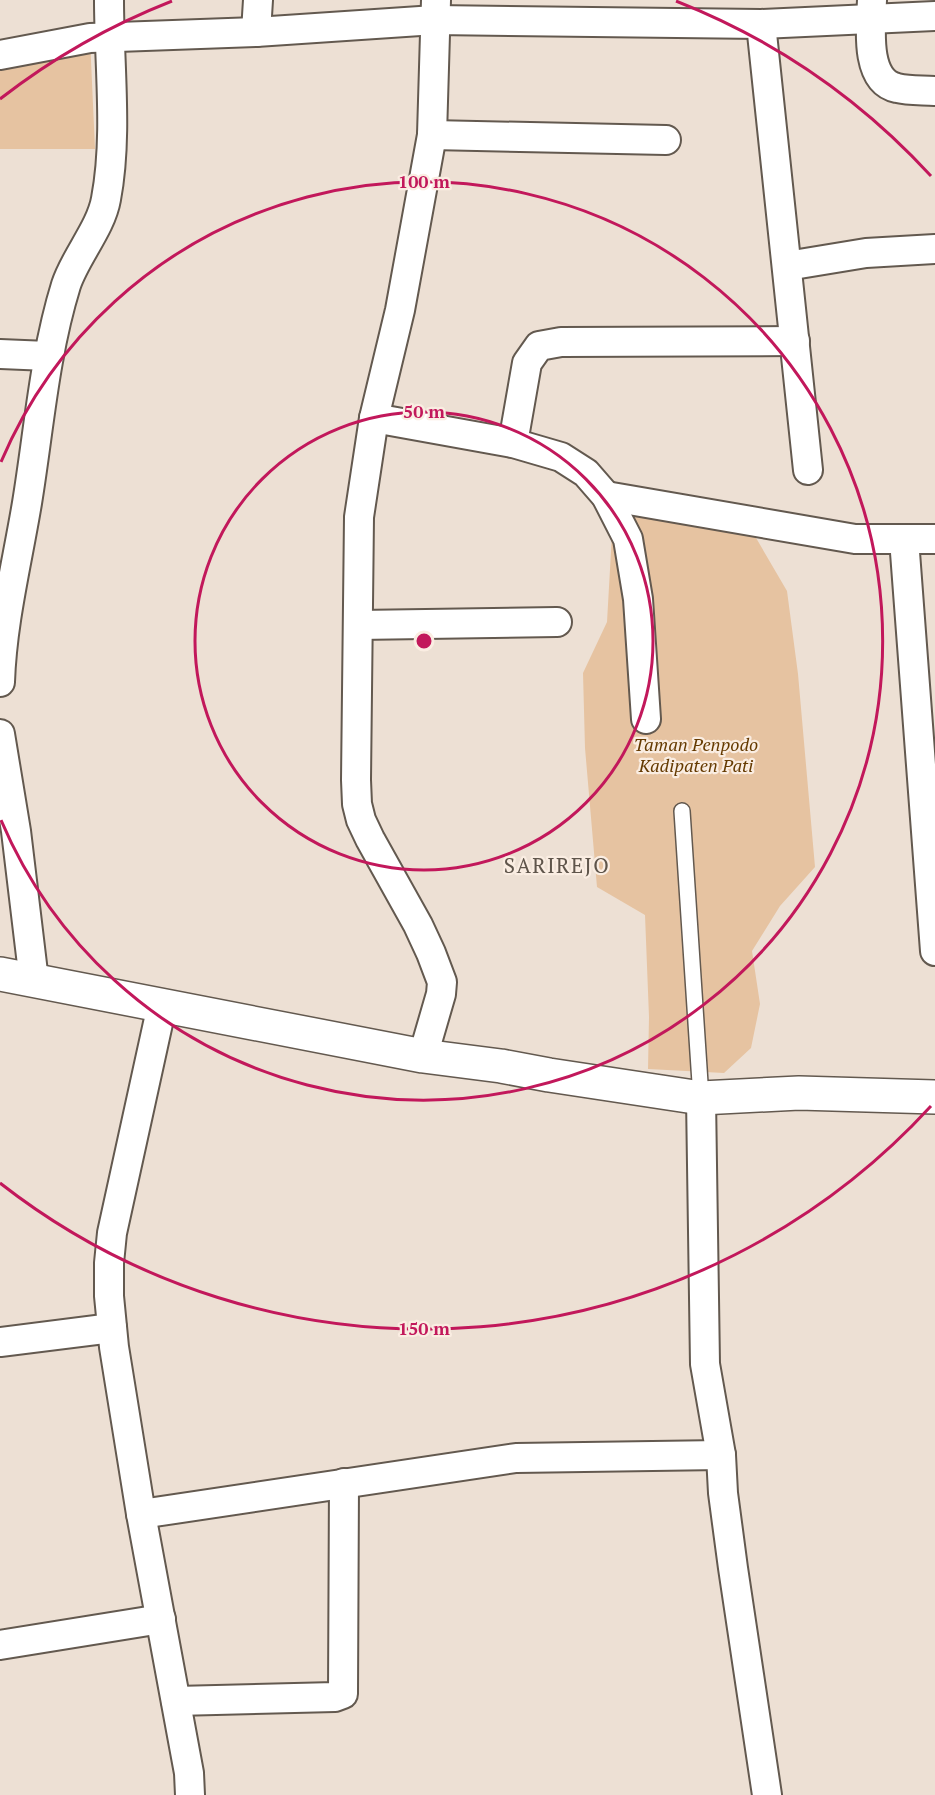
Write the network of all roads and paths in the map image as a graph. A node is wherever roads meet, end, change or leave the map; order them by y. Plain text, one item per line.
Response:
1 (109, 0) edge
2 (258, 0) edge
3 (872, 9) edge
4 (436, 10) edge
5 (935, 16) edge
6 (761, 24) junction
7 (256, 32) junction
8 (109, 36) junction
9 (1, 52) edge
10 (935, 91) edge
11 (432, 135) junction
12 (666, 140) dead end
13 (935, 249) edge
14 (787, 266) junction
15 (795, 341) junction
16 (0, 354) edge
17 (48, 356) junction
18 (374, 418) junction
19 (513, 443) junction
20 (808, 470) dead end
21 (606, 496) junction
22 (904, 539) junction
23 (935, 539) edge
24 (557, 622) dead end
25 (358, 626) junction
26 (0, 682) edge
27 (646, 719) dead end
28 (0, 734) edge
29 (682, 811) dead end
30 (935, 951) edge
31 (0, 974) edge
32 (34, 981) junction
33 (162, 1005) junction
34 (423, 1056) junction
35 (935, 1090) edge
36 (935, 1097) edge
37 (701, 1098) junction
38 (112, 1328) junction
39 (0, 1342) edge
40 (721, 1455) junction
41 (344, 1483) junction
42 (141, 1514) junction
43 (161, 1619) junction
44 (0, 1645) edge
45 (176, 1701) junction
46 (190, 1795) edge
47 (767, 1795) edge

1 - 8 street
2 - 7 street
3 - 5 street
3 - 6 street
3 - 10 street
4 - 6 street
4 - 7 street
4 - 11 street
6 - 14 street
7 - 8 street
8 - 9 street
8 - 17 street
11 - 12 street
11 - 18 street
13 - 14 street
14 - 15 street
15 - 19 street
15 - 20 street
16 - 17 street
17 - 26 street
18 - 19 street
18 - 25 street
19 - 21 street
21 - 22 street
21 - 27 street
22 - 23 street
22 - 30 street
24 - 25 street
25 - 34 street
28 - 32 street
29 - 37 lane
31 - 32 street
32 - 33 street
33 - 34 street
33 - 38 street
34 - 37 street
35 - 36 street
36 - 37 street
37 - 40 street
38 - 39 street
38 - 42 street
40 - 41 street
40 - 47 street
41 - 42 street
41 - 45 street
42 - 43 street
43 - 44 street
43 - 45 street
45 - 46 street

